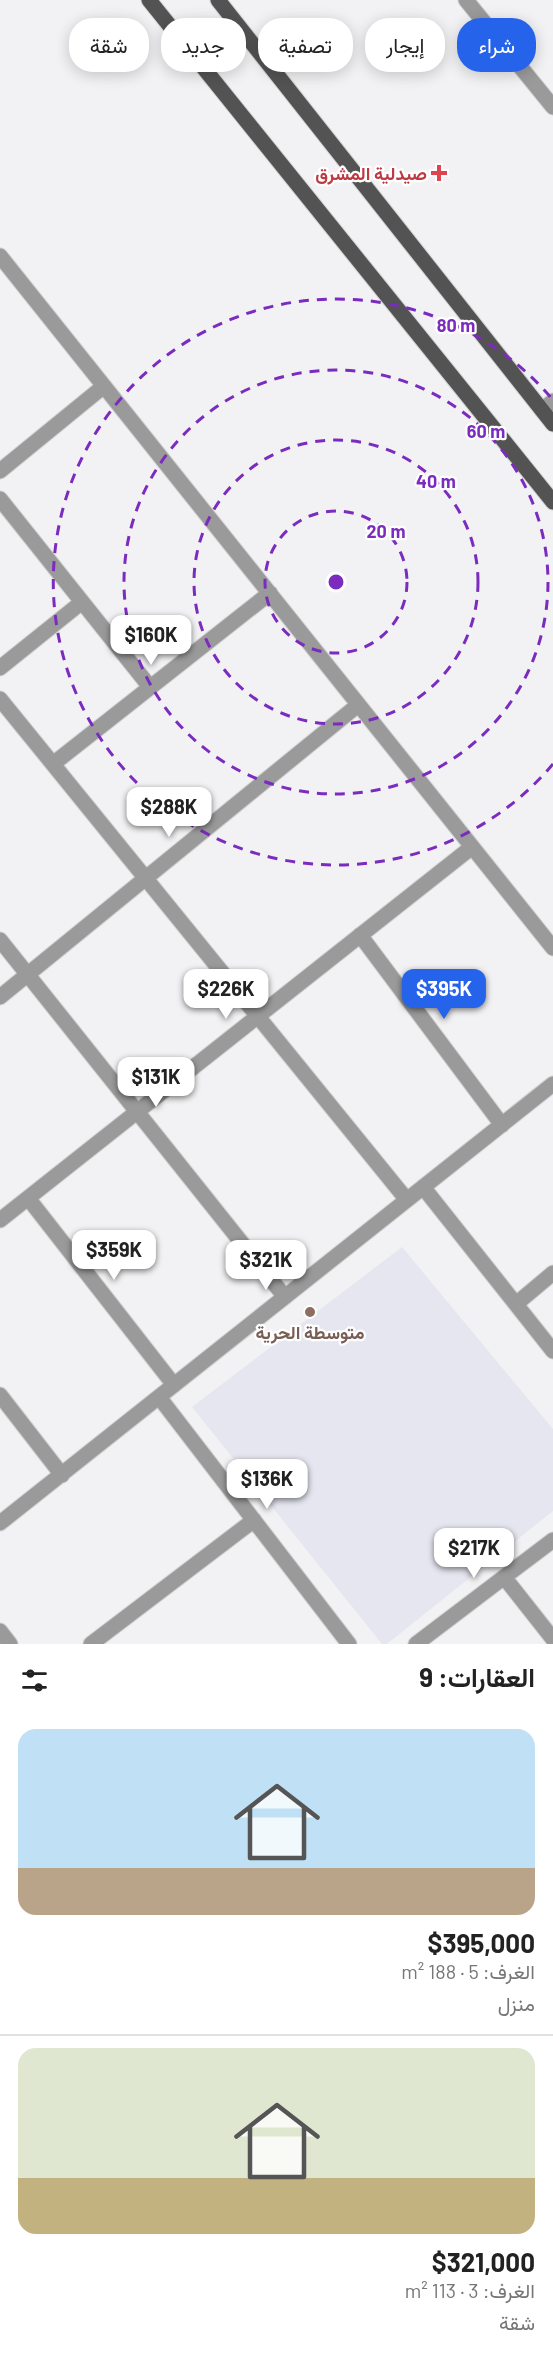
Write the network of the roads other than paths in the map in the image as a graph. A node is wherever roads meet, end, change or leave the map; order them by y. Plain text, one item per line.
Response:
1 (149, 0) edge
2 (218, 0) edge
3 (466, 0) edge
4 (553, 108) edge
5 (0, 256) edge
6 (104, 387) junction
7 (548, 406) edge
8 (553, 424) edge
9 (0, 471) edge
10 (0, 499) edge
11 (553, 502) edge
12 (270, 593) junction
13 (82, 602) junction
14 (0, 668) edge
15 (150, 687) junction
16 (0, 699) edge
17 (358, 705) junction
18 (53, 764) junction
19 (472, 847) junction
20 (146, 878) junction
21 (360, 935) junction
22 (0, 939) edge
23 (553, 948) edge
24 (28, 974) junction
25 (0, 997) edge
26 (258, 1016) junction
27 (553, 1084) edge
28 (137, 1112) junction
29 (502, 1125) junction
30 (423, 1187) junction
31 (28, 1198) junction
32 (408, 1200) junction
33 (0, 1220) edge
34 (553, 1273) edge
35 (285, 1297) junction
36 (516, 1304) junction
37 (553, 1351) edge
38 (174, 1385) junction
39 (0, 1395) edge
40 (159, 1397) junction
41 (62, 1475) junction
42 (254, 1520) junction
43 (0, 1524) edge
44 (553, 1540) edge
45 (504, 1577) junction
46 (0, 1631) edge
47 (553, 1640) edge
48 (347, 1643) edge
49 (10, 1644) edge
50 (92, 1644) edge
51 (416, 1644) edge

1 - 11 main road
2 - 7 main road
3 - 4 street
5 - 6 street
6 - 9 street
6 - 12 street
7 - 8 main road
10 - 13 street
12 - 15 street
12 - 17 street
13 - 14 street
13 - 15 street
15 - 18 street
16 - 18 street
17 - 19 street
17 - 20 street
18 - 20 street
19 - 21 street
19 - 23 street
20 - 24 street
20 - 26 street
21 - 26 street
21 - 29 street
22 - 24 street
24 - 25 street
24 - 28 street
26 - 28 street
26 - 32 street
27 - 29 street
28 - 31 street
28 - 35 street
29 - 30 street
30 - 32 street
30 - 36 street
31 - 33 street
31 - 38 street
32 - 35 street
34 - 36 street
35 - 38 street
36 - 37 street
38 - 40 street
39 - 41 street
40 - 41 street
40 - 42 street
41 - 43 street
42 - 48 street
42 - 50 street
44 - 45 street
45 - 47 street
45 - 51 street
46 - 49 street

